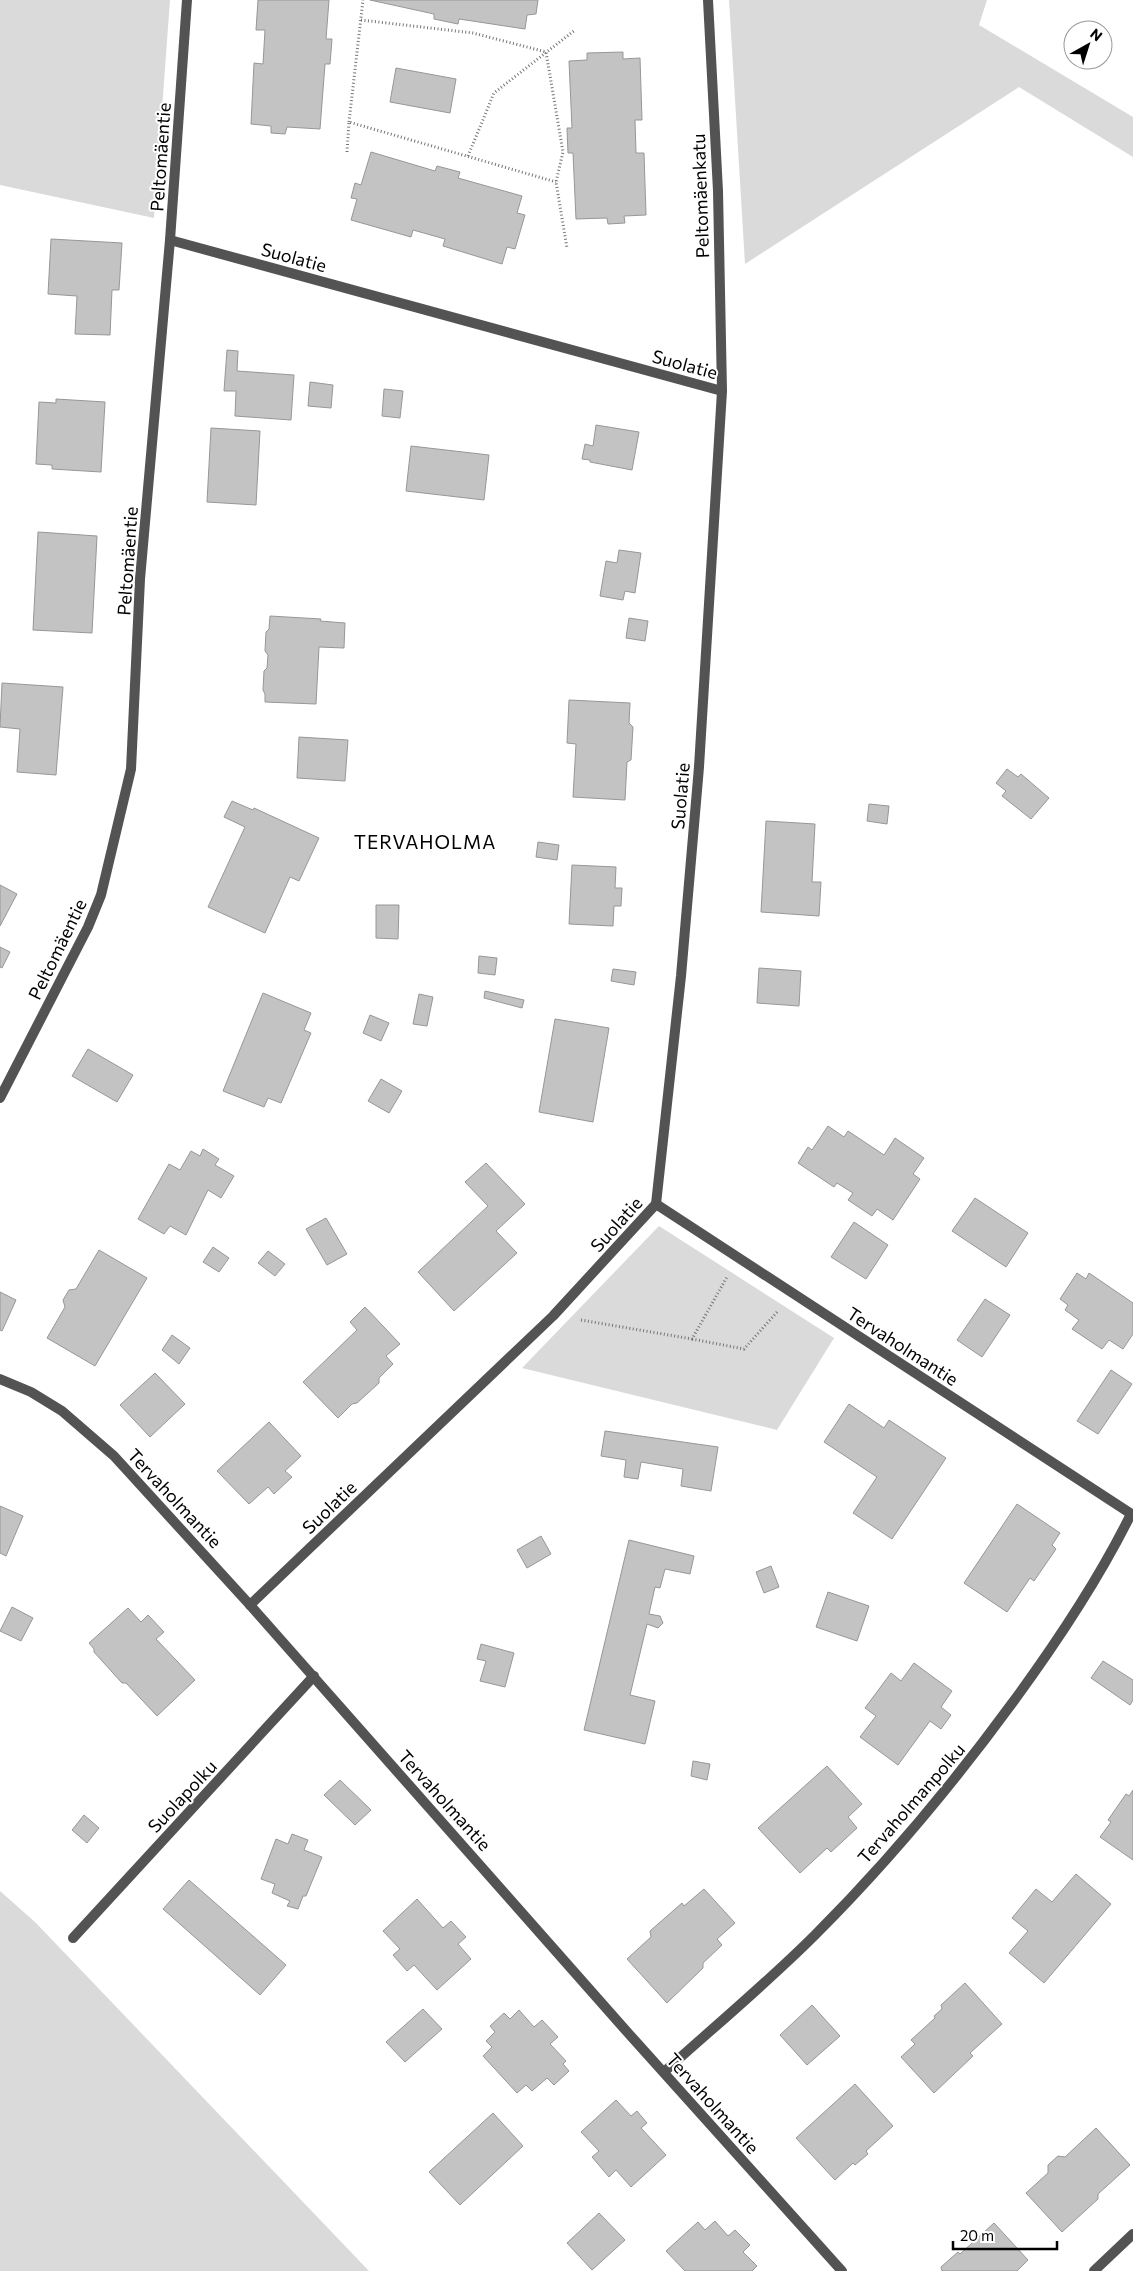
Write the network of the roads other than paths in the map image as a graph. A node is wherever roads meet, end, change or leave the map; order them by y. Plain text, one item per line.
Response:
1 (187, 0) edge
2 (708, 0) edge
3 (170, 240) junction
4 (722, 391) junction
5 (0, 1098) edge
6 (656, 1204) junction
7 (0, 1378) edge
8 (1132, 1514) edge
9 (250, 1605) junction
10 (314, 1676) junction
11 (74, 1938) dead end
12 (664, 2072) junction
13 (1133, 2234) edge
14 (842, 2271) edge
15 (1094, 2271) edge

1 - 3 street, Peltomäentie
2 - 4 street, Peltomäenkatu
3 - 4 street, Suolatie
3 - 5 street, Peltomäentie
4 - 6 street, Suolatie
6 - 8 street, Tervaholmantie
6 - 9 street, Suolatie
7 - 9 street, Tervaholmantie
8 - 12 street, Tervaholmanpolku
9 - 10 street, Tervaholmantie
10 - 11 street, Suolapolku
10 - 12 street, Tervaholmantie
12 - 14 street, Tervaholmantie
13 - 15 street

